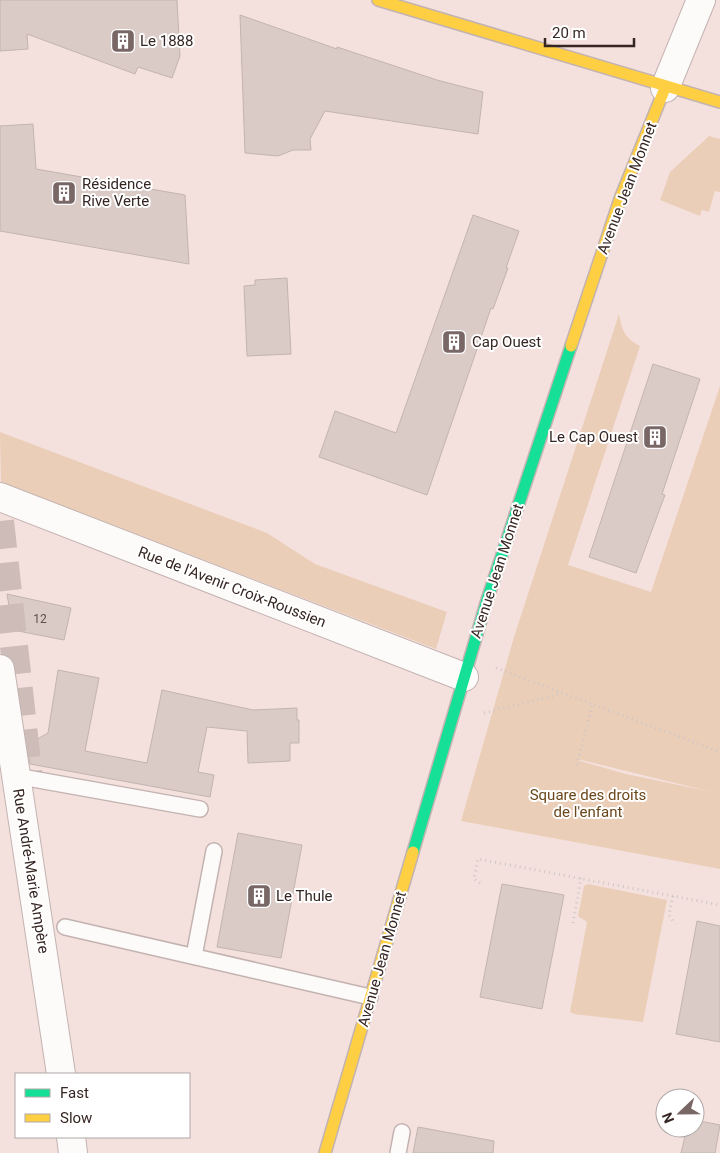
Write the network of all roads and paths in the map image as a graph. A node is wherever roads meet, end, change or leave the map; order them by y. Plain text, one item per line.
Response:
1 (378, 0) edge
2 (701, 0) edge
3 (666, 88) junction
4 (720, 102) edge
5 (0, 498) edge
6 (491, 666) dead end
7 (0, 669) edge
8 (464, 677) junction
9 (562, 694) junction
10 (592, 706) junction
11 (479, 712) dead end
12 (720, 752) edge
13 (577, 765) dead end
14 (16, 776) junction
15 (200, 809) dead end
16 (214, 851) dead end
17 (581, 878) junction
18 (480, 883) dead end
19 (673, 896) junction
20 (720, 904) edge
21 (574, 924) dead end
22 (675, 924) dead end
23 (65, 927) dead end
24 (194, 956) junction
25 (370, 997) junction
26 (61, 1073) edge
27 (402, 1132) dead end
28 (71, 1138) edge
29 (73, 1153) edge
30 (325, 1153) edge
31 (398, 1153) edge

1 - 3 street
2 - 3 street, Avenue Jean Monnet
3 - 4 street
3 - 8 street, Avenue Jean Monnet
5 - 8 street, Rue de l'Avenir Croix-Roussien
6 - 9 path
7 - 14 street, Rue André-Marie Ampère
8 - 25 street, Avenue Jean Monnet
9 - 10 path
9 - 11 path
10 - 12 path
10 - 13 path
14 - 15 lane
14 - 26 street, Rue André-Marie Ampère
16 - 24 lane
17 - 18 path
17 - 19 path
17 - 21 path
19 - 20 path
19 - 22 path
23 - 24 lane
24 - 25 lane
25 - 30 street, Avenue Jean Monnet
27 - 31 lane
28 - 29 street

